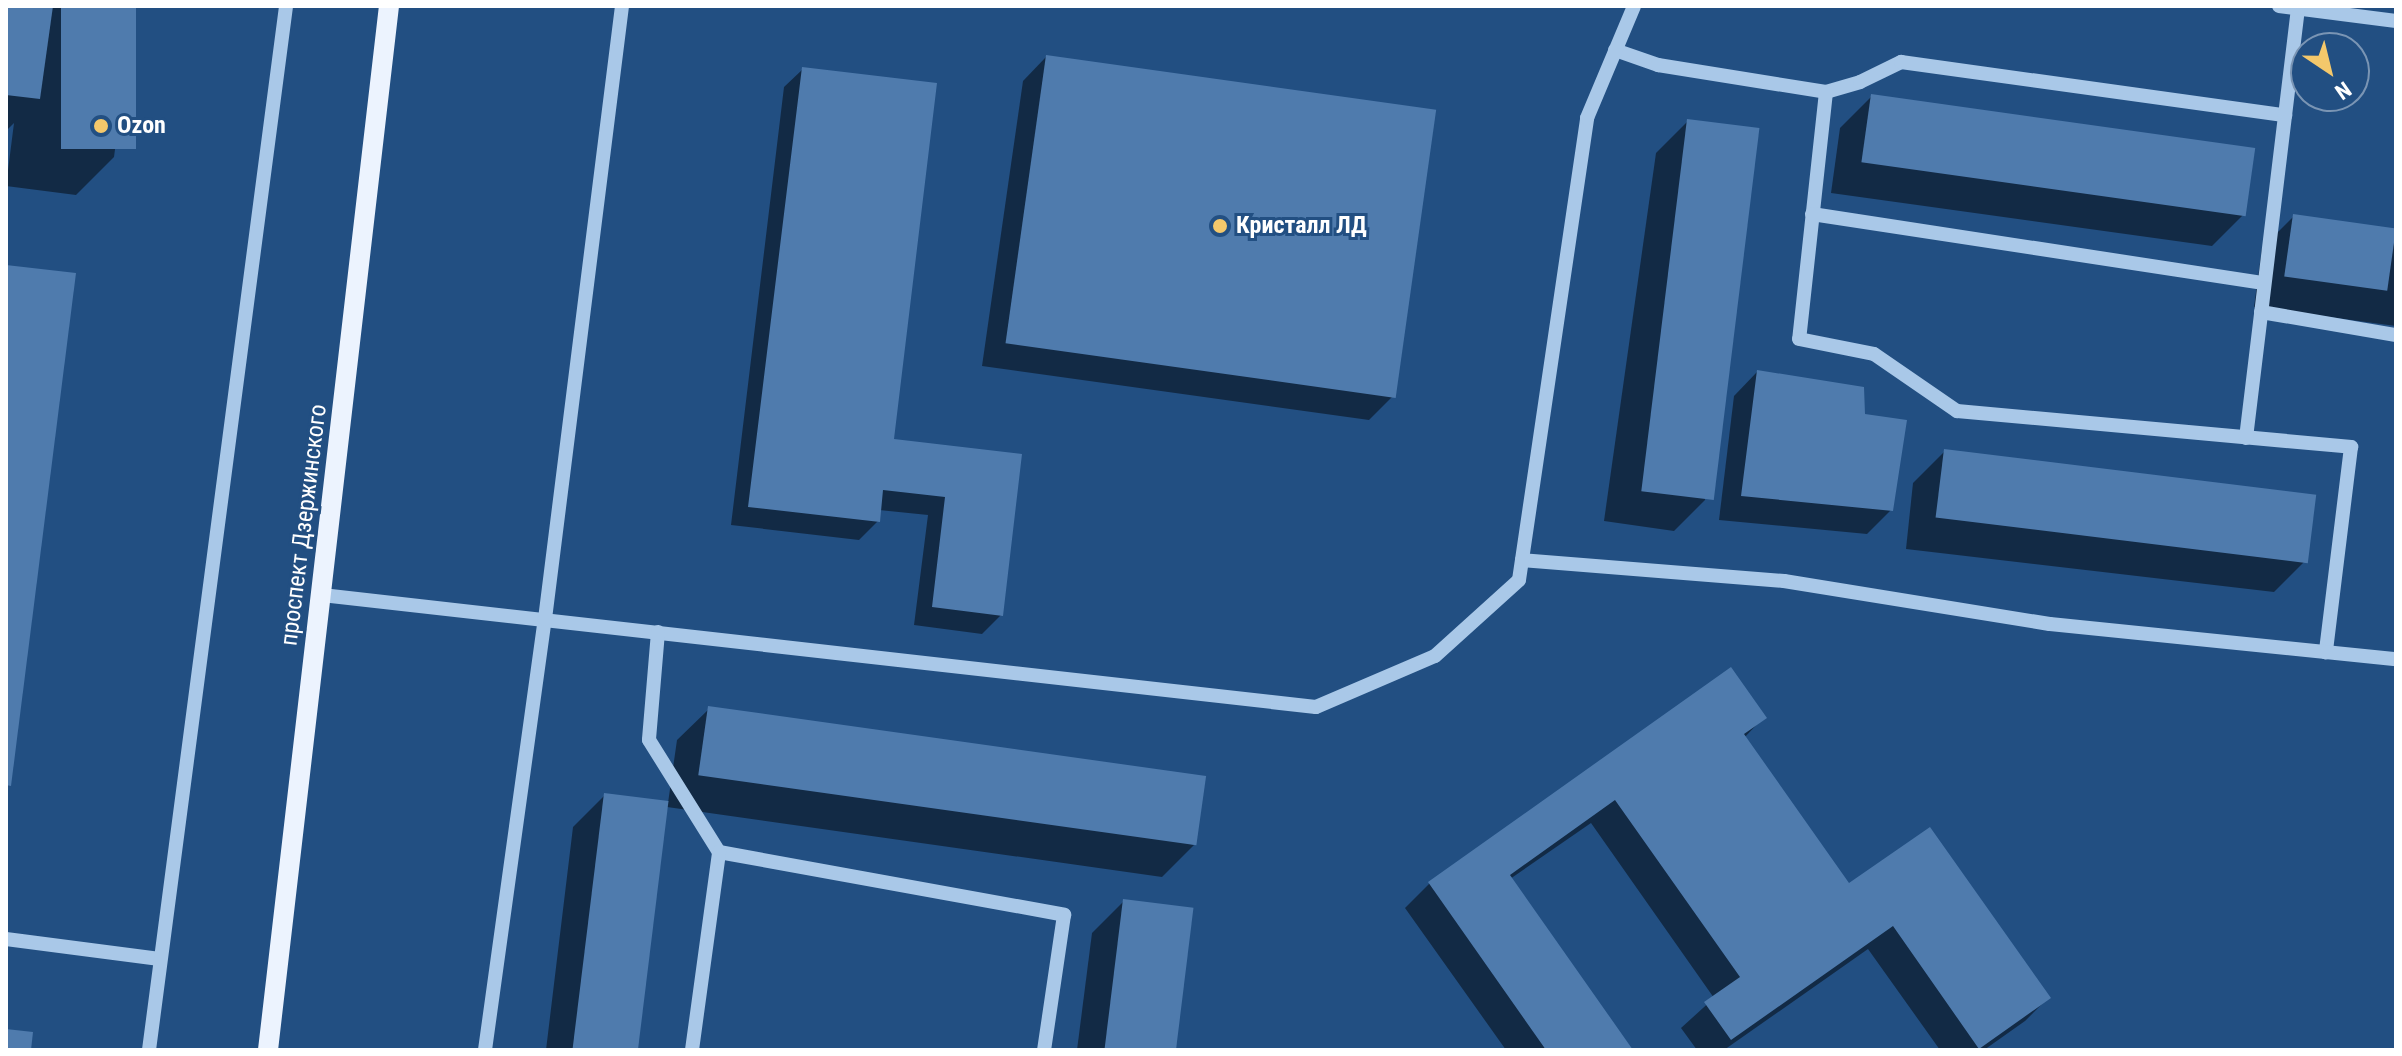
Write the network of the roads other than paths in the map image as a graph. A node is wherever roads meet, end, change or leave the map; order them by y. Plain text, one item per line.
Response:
1 (286, 6) edge
2 (389, 6) edge
3 (622, 6) edge
4 (1634, 6) edge
5 (2279, 6) edge
6 (2298, 7) edge
7 (2396, 21) edge
8 (1615, 50) junction
9 (1826, 92) junction
10 (2285, 115) junction
11 (1812, 214) junction
12 (2264, 283) junction
13 (2261, 312) junction
14 (2396, 335) edge
15 (2246, 438) junction
16 (1522, 560) junction
17 (322, 595) junction
18 (545, 619) junction
19 (658, 632) junction
20 (2326, 652) junction
21 (2396, 659) edge
22 (719, 852) junction
23 (6, 939) edge
24 (160, 959) junction
25 (149, 1050) edge
26 (268, 1050) edge
27 (485, 1050) edge
28 (692, 1050) edge
29 (1044, 1050) edge

1 - 24 street
2 - 17 main road, проспект Дзержинского
3 - 18 street
4 - 8 street
5 - 6 street
6 - 7 street
6 - 10 street
8 - 9 street
8 - 16 street
9 - 10 street
9 - 11 street
10 - 12 street
11 - 12 street
11 - 15 street
12 - 13 street
13 - 14 street
13 - 15 street
15 - 20 street
16 - 19 street
16 - 20 street
17 - 18 street
17 - 26 main road, проспект Дзержинского
18 - 19 street
18 - 27 street
19 - 22 street
20 - 21 street
22 - 28 street
22 - 29 street
23 - 24 street
24 - 25 street

